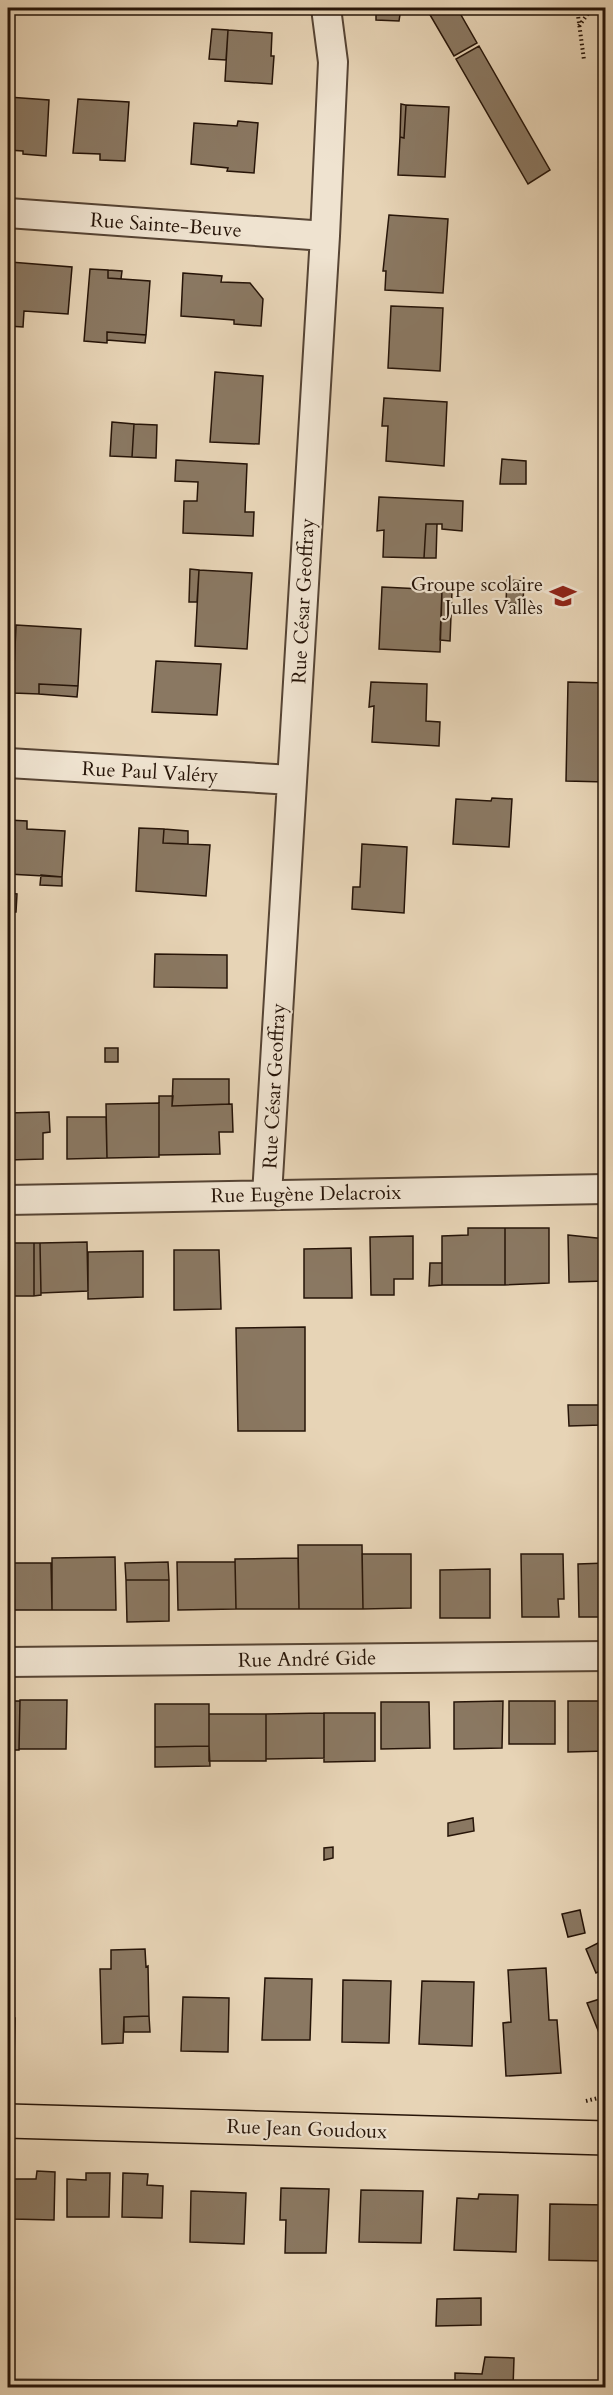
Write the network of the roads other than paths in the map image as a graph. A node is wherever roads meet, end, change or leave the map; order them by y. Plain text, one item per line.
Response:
1 (326, 8) edge
2 (8, 213) edge
3 (325, 236) junction
4 (8, 763) edge
5 (292, 780) junction
6 (606, 1189) edge
7 (267, 1195) junction
8 (8, 1200) edge
9 (606, 1656) edge
10 (8, 1662) edge
11 (8, 2121) edge
12 (606, 2138) edge

1 - 3 street, Rue César Geoffray
2 - 3 street, Rue Sainte-Beuve
3 - 5 street, Rue César Geoffray
4 - 5 street, Rue Paul Valéry
5 - 7 street, Rue César Geoffray
6 - 7 street, Rue Eugène Delacroix
7 - 8 street, Rue Eugène Delacroix
9 - 10 street, Rue André Gide
11 - 12 main road, Rue Jean Goudoux

